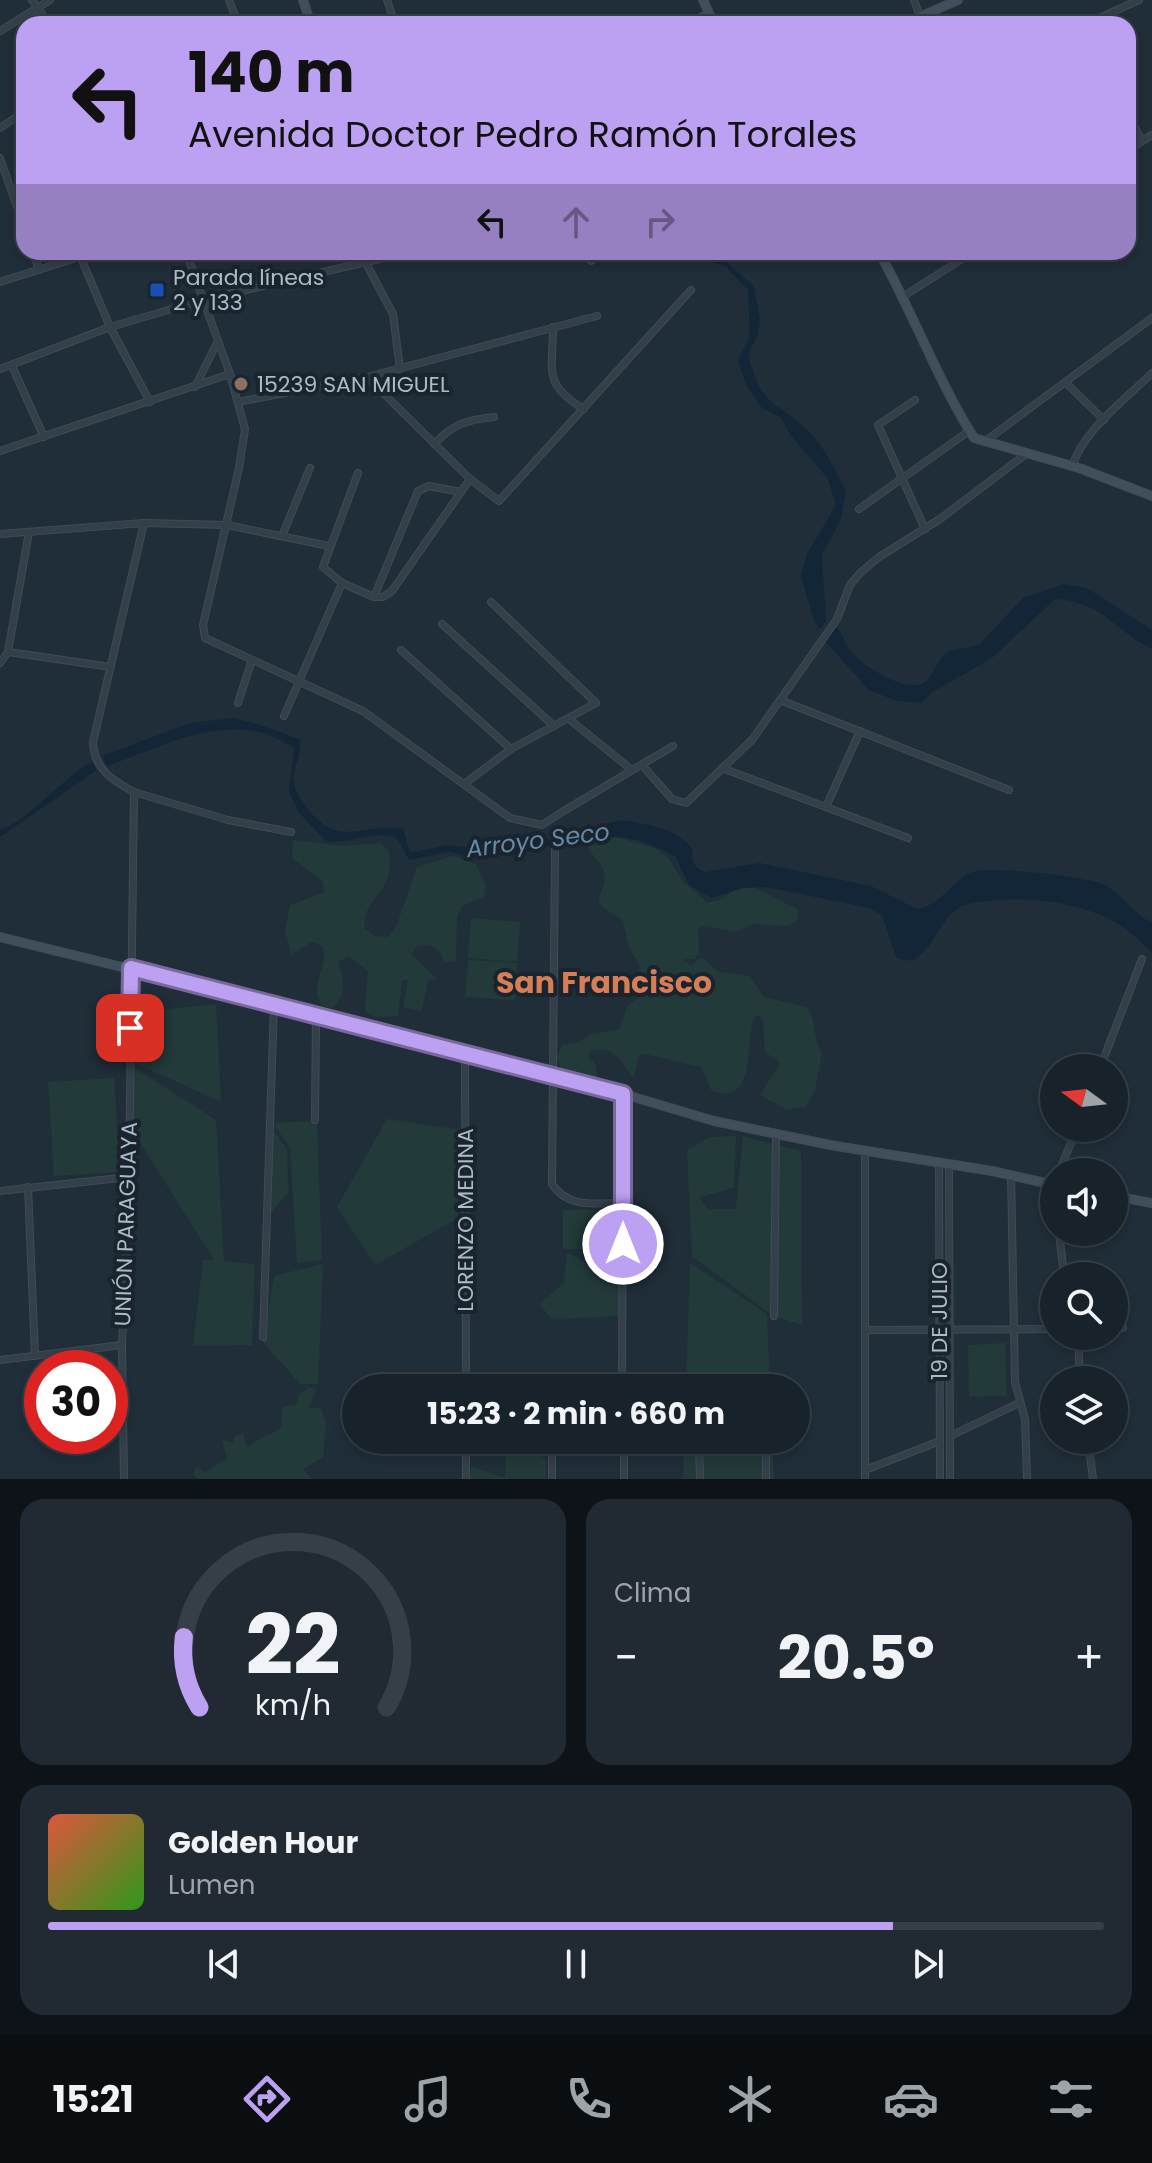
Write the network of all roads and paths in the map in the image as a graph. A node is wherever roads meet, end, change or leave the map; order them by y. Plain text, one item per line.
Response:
1 (32, 0) edge
2 (50, 0) edge
3 (703, 0) edge
4 (958, 0) edge
5 (1139, 0) edge
6 (38, 8) junction
7 (709, 14) joint
8 (25, 16) edge
9 (44, 16) edge
10 (705, 16) edge
11 (922, 16) edge
12 (1104, 16) edge
13 (1136, 130) edge
14 (1152, 135) edge
15 (1142, 141) junction
16 (1136, 145) edge
17 (0, 158) edge
18 (16, 204) edge
19 (36, 260) edge
20 (74, 260) edge
21 (82, 260) edge
22 (189, 260) edge
23 (362, 260) edge
24 (381, 260) edge
25 (884, 260) edge
26 (960, 260) edge
27 (364, 265) junction
28 (39, 270) junction
29 (0, 282) edge
30 (691, 290) dead end
31 (904, 296) junction
32 (203, 300) junction
33 (597, 316) dead end
34 (1152, 318) edge
35 (110, 327) junction
36 (553, 327) junction
37 (218, 341) junction
38 (12, 366) junction
39 (0, 369) edge
40 (400, 369) junction
41 (1152, 373) edge
42 (230, 374) junction
43 (367, 377) junction
44 (1065, 382) junction
45 (195, 387) junction
46 (915, 400) dead end
47 (150, 402) junction
48 (238, 402) junction
49 (584, 409) junction
50 (494, 417) dead end
51 (1104, 420) junction
52 (969, 431) junction
53 (44, 437) junction
54 (983, 443) junction
55 (434, 444) junction
56 (0, 451) edge
57 (1026, 454) junction
58 (1072, 467) junction
59 (310, 468) dead end
60 (358, 473) dead end
61 (903, 476) junction
62 (470, 479) junction
63 (461, 492) junction
64 (1152, 496) edge
65 (859, 509) dead end
66 (144, 523) junction
67 (227, 525) junction
68 (925, 529) junction
69 (29, 532) junction
70 (0, 534) edge
71 (282, 536) junction
72 (329, 546) junction
73 (342, 583) junction
74 (374, 597) junction
75 (491, 602) dead end
76 (442, 624) dead end
77 (401, 650) dead end
78 (8, 652) junction
79 (252, 660) junction
80 (0, 663) edge
81 (111, 667) junction
82 (299, 681) junction
83 (780, 700) junction
84 (238, 703) dead end
85 (284, 716) dead end
86 (569, 719) junction
87 (554, 726) junction
88 (860, 731) junction
89 (673, 746) dead end
90 (511, 749) junction
91 (642, 765) junction
92 (722, 768) junction
93 (632, 770) junction
94 (464, 784) junction
95 (1009, 790) dead end
96 (134, 792) junction
97 (826, 807) junction
98 (291, 832) dead end
99 (908, 838) dead end
100 (555, 850) dead end
101 (0, 937) edge
102 (1142, 959) dead end
103 (131, 968) junction
104 (274, 1003) junction
105 (316, 1014) junction
106 (465, 1051) junction
107 (1105, 1054) edge
108 (553, 1073) junction
109 (623, 1094) junction
110 (315, 1120) dead end
111 (776, 1134) junction
112 (865, 1151) junction
113 (939, 1162) junction
114 (949, 1164) junction
115 (1011, 1174) junction
116 (129, 1177) junction
117 (1040, 1181) edge
118 (28, 1187) junction
119 (0, 1191) edge
120 (1128, 1199) edge
121 (623, 1203) junction
122 (1152, 1203) edge
123 (774, 1316) dead end
124 (1015, 1329) junction
125 (1040, 1329) edge
126 (865, 1330) junction
127 (939, 1330) junction
128 (950, 1330) junction
129 (263, 1337) dead end
130 (122, 1345) junction
131 (35, 1350) edge
132 (82, 1350) edge
133 (24, 1357) edge
134 (0, 1360) edge
135 (466, 1374) edge
136 (622, 1374) edge
137 (1019, 1403) junction
138 (950, 1436) junction
139 (940, 1441) junction
140 (466, 1454) edge
141 (552, 1454) edge
142 (624, 1454) edge
143 (699, 1454) edge
144 (766, 1454) edge
145 (1090, 1454) edge
146 (865, 1470) junction
147 (124, 1479) edge
148 (466, 1479) edge
149 (552, 1479) edge
150 (624, 1479) edge
151 (700, 1479) edge
152 (766, 1479) edge
153 (865, 1479) edge
154 (940, 1479) edge
155 (950, 1479) edge
156 (1027, 1479) edge
157 (1093, 1479) edge

1 - 6 street
2 - 6 street
3 - 7 street
4 - 11 street
5 - 12 street
6 - 8 street
6 - 9 street
7 - 10 street
13 - 15 street
14 - 15 street
15 - 16 street
17 - 18 street
19 - 28 street
20 - 28 street
21 - 35 street
22 - 32 street
23 - 27 street
24 - 27 street
25 - 31 street
26 - 31 street
27 - 32 street
27 - 40 street
28 - 29 street
30 - 49 street
31 - 52 street
32 - 35 street
32 - 37 street
33 - 36 street
34 - 44 street
35 - 38 street
35 - 47 street
36 - 40 street
36 - 49 street
37 - 42 street
37 - 45 street
38 - 39 street
38 - 53 street
40 - 43 street
41 - 51 street
42 - 45 street
42 - 48 street
43 - 48 street
43 - 55 street
44 - 51 street
44 - 54 street
45 - 47 street
46 - 61 street
47 - 53 street
48 - 67 street
49 - 62 street
50 - 55 street
51 - 58 street
52 - 54 street
52 - 61 street
53 - 56 street
54 - 57 street
55 - 62 street
57 - 58 street
57 - 68 street
58 - 64 street
59 - 71 street
60 - 72 street
61 - 65 street
61 - 68 street
62 - 63 street
63 - 74 street
63 - 74 street
66 - 67 street
66 - 69 street
66 - 81 street
67 - 71 street
67 - 79 street
68 - 83 street
69 - 70 street
69 - 78 street
71 - 72 street
72 - 73 street
73 - 74 street
73 - 82 street
75 - 86 street
76 - 87 street
77 - 90 street
78 - 80 street
78 - 81 street
79 - 82 street
79 - 84 street
81 - 96 street
82 - 85 street
82 - 94 street
83 - 88 street
83 - 92 street
86 - 87 street
86 - 93 street
87 - 90 street
88 - 95 street
88 - 97 street
89 - 91 street
90 - 94 street
91 - 92 street
91 - 93 street
92 - 97 street
93 - 94 street
96 - 98 street
96 - 103 street, UNIÓN PARAGUAYA
97 - 99 street
100 - 108 street
101 - 103 street
102 - 107 street
103 - 104 street
103 - 116 street, UNIÓN PARAGUAYA
104 - 105 street
104 - 129 street
105 - 106 street
105 - 110 street
106 - 108 street
106 - 135 street, LORENZO MEDINA
108 - 109 street
108 - 121 street
109 - 111 street
109 - 121 street
111 - 112 street
111 - 123 street
112 - 113 street
112 - 126 street
113 - 114 street
113 - 127 street, 19 DE JULIO
114 - 115 street
114 - 128 street, 19 DE JULIO
115 - 117 street
115 - 124 street
116 - 118 street
116 - 130 street, UNIÓN PARAGUAYA
118 - 119 street
118 - 131 street
120 - 122 street
121 - 136 street
124 - 125 street
124 - 128 street
124 - 137 street
126 - 127 street
126 - 146 street
127 - 128 street
127 - 139 street, 19 DE JULIO
128 - 138 street, 19 DE JULIO
130 - 132 street
130 - 147 street, UNIÓN PARAGUAYA
133 - 134 street
137 - 138 street
137 - 156 street
138 - 139 street
138 - 155 street, 19 DE JULIO
139 - 146 street
139 - 154 street, 19 DE JULIO
140 - 148 street
141 - 149 street
142 - 150 street
143 - 151 street
144 - 152 street
145 - 157 street
146 - 153 street

